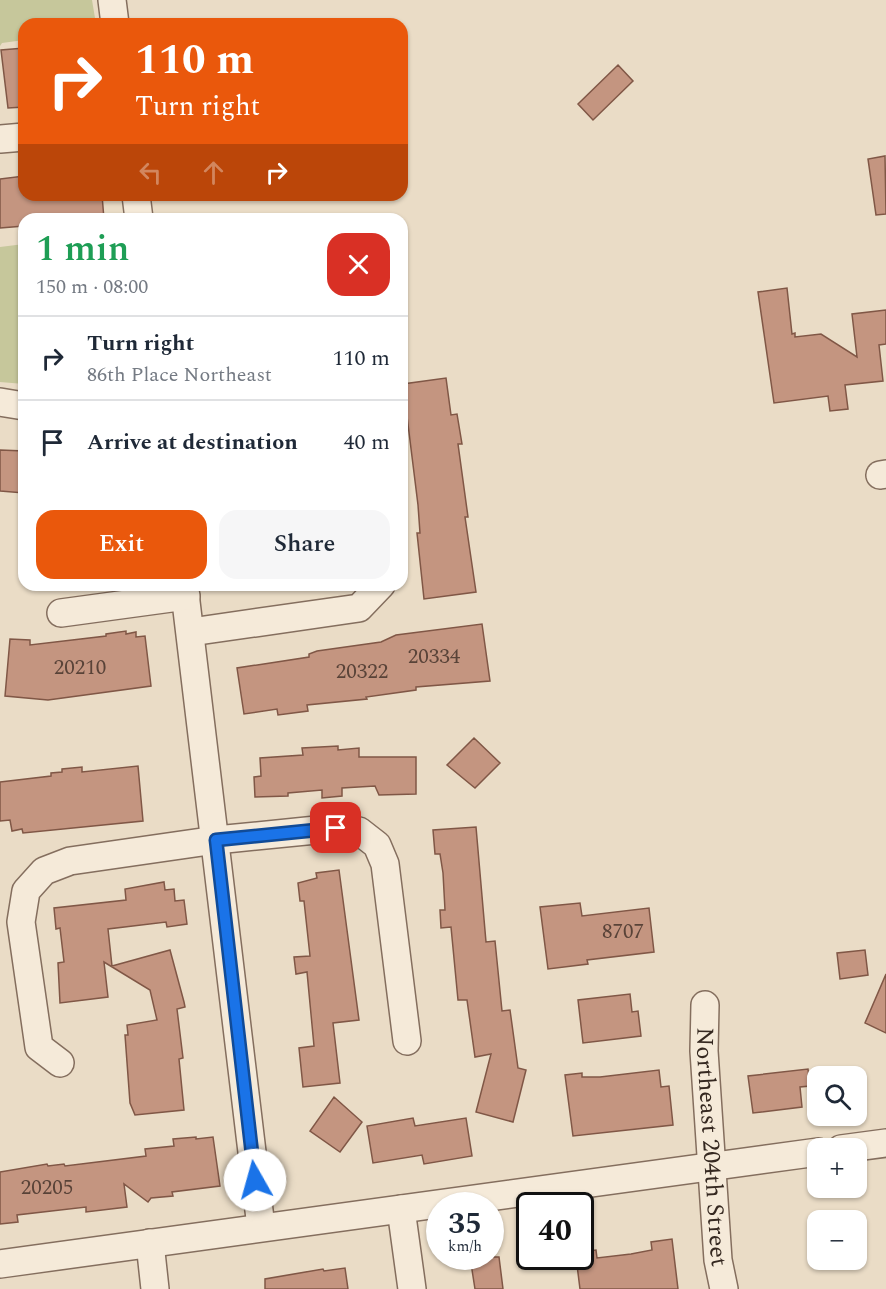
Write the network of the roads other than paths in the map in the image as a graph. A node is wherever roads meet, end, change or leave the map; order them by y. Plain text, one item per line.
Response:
1 (112, 0) edge
2 (114, 18) edge
3 (18, 138) edge
4 (0, 139) edge
5 (0, 402) edge
6 (18, 405) edge
7 (180, 591) edge
8 (185, 591) edge
9 (375, 591) edge
10 (61, 614) dead end
11 (191, 632) junction
12 (216, 840) junction
13 (705, 1005) dead end
14 (407, 1041) dead end
15 (60, 1063) dead end
16 (807, 1154) edge
17 (711, 1167) junction
18 (401, 1209) junction
19 (261, 1227) junction
20 (150, 1243) junction
21 (0, 1264) edge
22 (155, 1289) edge
23 (412, 1289) edge
24 (724, 1289) edge

1 - 2 street
3 - 4 street
5 - 6 street
7 - 10 street
8 - 11 street
9 - 11 street
11 - 12 street
12 - 14 street
12 - 15 street
12 - 19 street
13 - 17 street, Northeast 204th Street
16 - 17 street
17 - 18 street
17 - 24 street, Northeast 204th Street
18 - 19 street
18 - 23 street
19 - 20 street
20 - 21 street
20 - 22 street

